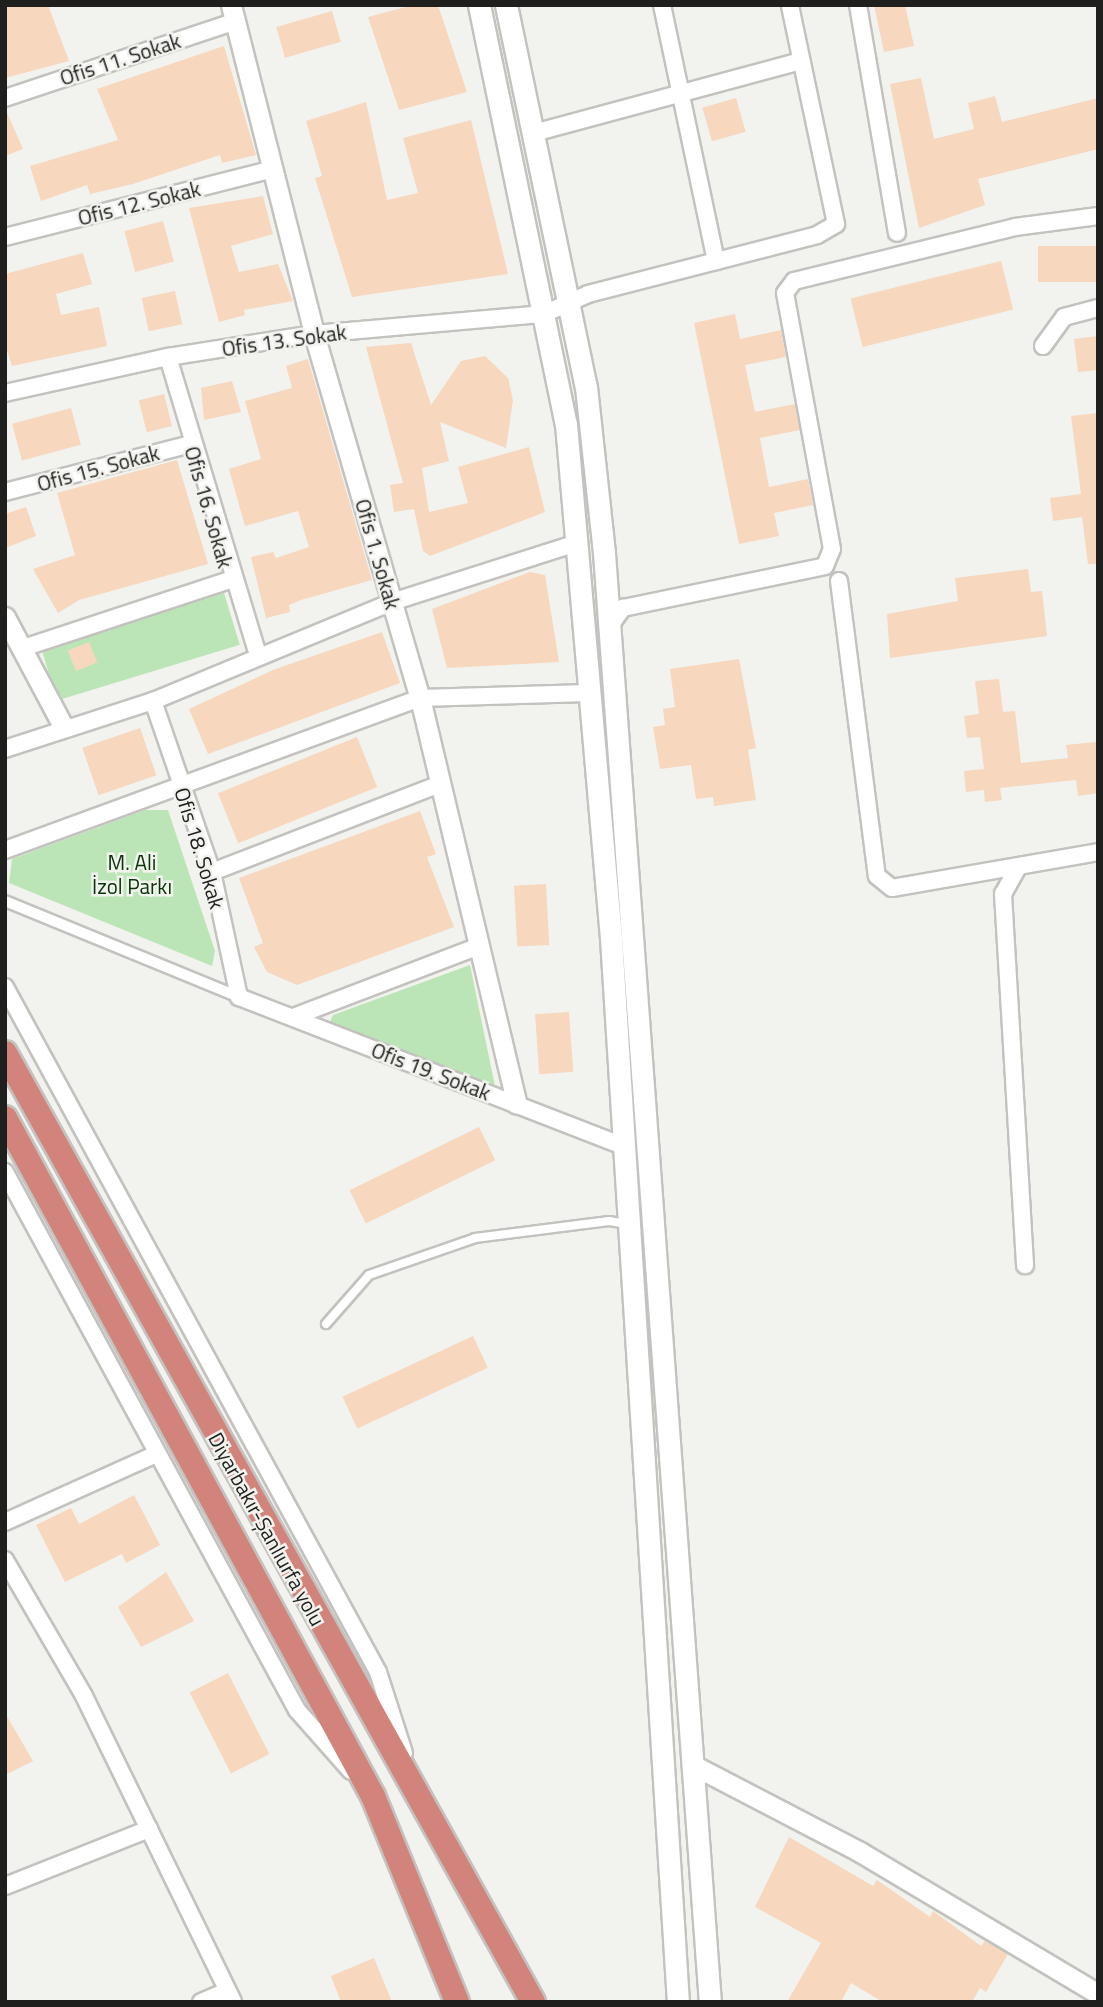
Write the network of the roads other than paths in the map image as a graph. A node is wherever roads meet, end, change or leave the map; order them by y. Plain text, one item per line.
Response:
1 (479, 5) edge
2 (506, 5) edge
3 (662, 5) edge
4 (790, 5) edge
5 (858, 5) edge
6 (233, 13) edge
7 (801, 61) junction
8 (681, 93) junction
9 (5, 98) edge
10 (534, 133) junction
11 (274, 169) junction
12 (1098, 216) edge
13 (897, 233) junction
14 (5, 237) edge
15 (918, 251) junction
16 (889, 258) junction
17 (716, 261) junction
18 (566, 309) junction
19 (1098, 309) edge
20 (544, 314) junction
21 (314, 334) junction
22 (1043, 346) dead end
23 (168, 357) junction
24 (5, 393) edge
25 (190, 444) junction
26 (5, 492) edge
27 (574, 544) junction
28 (832, 549) junction
29 (825, 566) junction
30 (230, 580) junction
31 (839, 581) junction
32 (393, 602) junction
33 (5, 617) edge
34 (609, 627) junction
35 (23, 648) junction
36 (258, 656) junction
37 (588, 693) junction
38 (420, 698) junction
39 (153, 701) junction
40 (63, 726) junction
41 (5, 749) edge
42 (440, 784) junction
43 (181, 786) junction
44 (5, 850) edge
45 (1098, 852) edge
46 (1018, 867) junction
47 (212, 872) junction
48 (990, 872) junction
49 (1003, 894) junction
50 (5, 901) edge
51 (479, 946) junction
52 (5, 987) edge
53 (239, 997) junction
54 (293, 1017) junction
55 (5, 1053) edge
56 (517, 1104) junction
57 (5, 1118) edge
58 (624, 1146) junction
59 (5, 1172) edge
60 (628, 1224) junction
61 (1025, 1265) dead end
62 (326, 1324) dead end
63 (154, 1455) junction
64 (5, 1522) edge
65 (5, 1560) edge
66 (693, 1765) junction
67 (373, 1796) junction
68 (420, 1801) junction
69 (149, 1829) junction
70 (5, 1886) edge
71 (1098, 1994) edge
72 (230, 1996) edge
73 (201, 2002) edge
74 (457, 2002) edge
75 (533, 2002) edge
76 (678, 2002) edge
77 (710, 2002) edge

1 - 20 main road
2 - 10 main road
3 - 8 street
4 - 7 street
5 - 13 street
6 - 9 street, Ofis 11. Sokak
6 - 11 street, Ofis 1. Sokak
7 - 8 street
7 - 17 street, Ofis 13. Sokak
8 - 10 street
8 - 17 street
10 - 18 main road
11 - 14 street, Ofis 12. Sokak
11 - 21 street, Ofis 1. Sokak
12 - 15 street
13 - 15 street
13 - 16 street
15 - 16 street
16 - 28 street
17 - 18 street, Ofis 13. Sokak
18 - 20 street, Ofis 13. Sokak
18 - 34 main road
19 - 22 street
20 - 21 street, Ofis 13. Sokak
20 - 27 main road
21 - 23 street, Ofis 13. Sokak
21 - 32 street, Ofis 1. Sokak
23 - 24 street, Ofis 13. Sokak
23 - 25 street, Ofis 16. Sokak
25 - 26 street, Ofis 15. Sokak
25 - 30 street, Ofis 16. Sokak
27 - 32 street
27 - 37 main road
28 - 29 street
28 - 31 street
29 - 31 street
29 - 34 street
30 - 35 street
30 - 36 street, Ofis 16. Sokak
31 - 48 street
32 - 36 street
32 - 38 street, Ofis 1. Sokak
33 - 35 street
34 - 66 main road
35 - 40 street
36 - 39 street
37 - 38 street
37 - 58 main road
38 - 42 street, Ofis 1. Sokak
38 - 43 street
39 - 40 street
39 - 43 street, Ofis 18. Sokak
40 - 41 street
42 - 47 street
42 - 51 street, Ofis 1. Sokak
43 - 44 street
43 - 47 street, Ofis 18. Sokak
45 - 46 street
46 - 48 street
46 - 49 street
47 - 53 street, Ofis 18. Sokak
48 - 49 street
49 - 61 street
50 - 53 street
51 - 54 street
51 - 56 street, Ofis 1. Sokak
52 - 68 street
53 - 54 street, Ofis 19. Sokak
54 - 56 street, Ofis 19. Sokak
55 - 68 highway, Diyarbakır-Şanlıurfa yolu
56 - 58 street, Ofis 19. Sokak
57 - 67 highway, Diyarbakır-Şanlıurfa yolu
58 - 60 main road
59 - 63 street
60 - 62 lane
60 - 76 main road
63 - 64 street
63 - 67 street
65 - 69 street
66 - 71 street
66 - 77 main road
67 - 74 highway, Diyarbakır-Şanlıurfa yolu
68 - 75 highway, Diyarbakır-Şanlıurfa yolu
69 - 70 street
69 - 72 street
72 - 73 street

